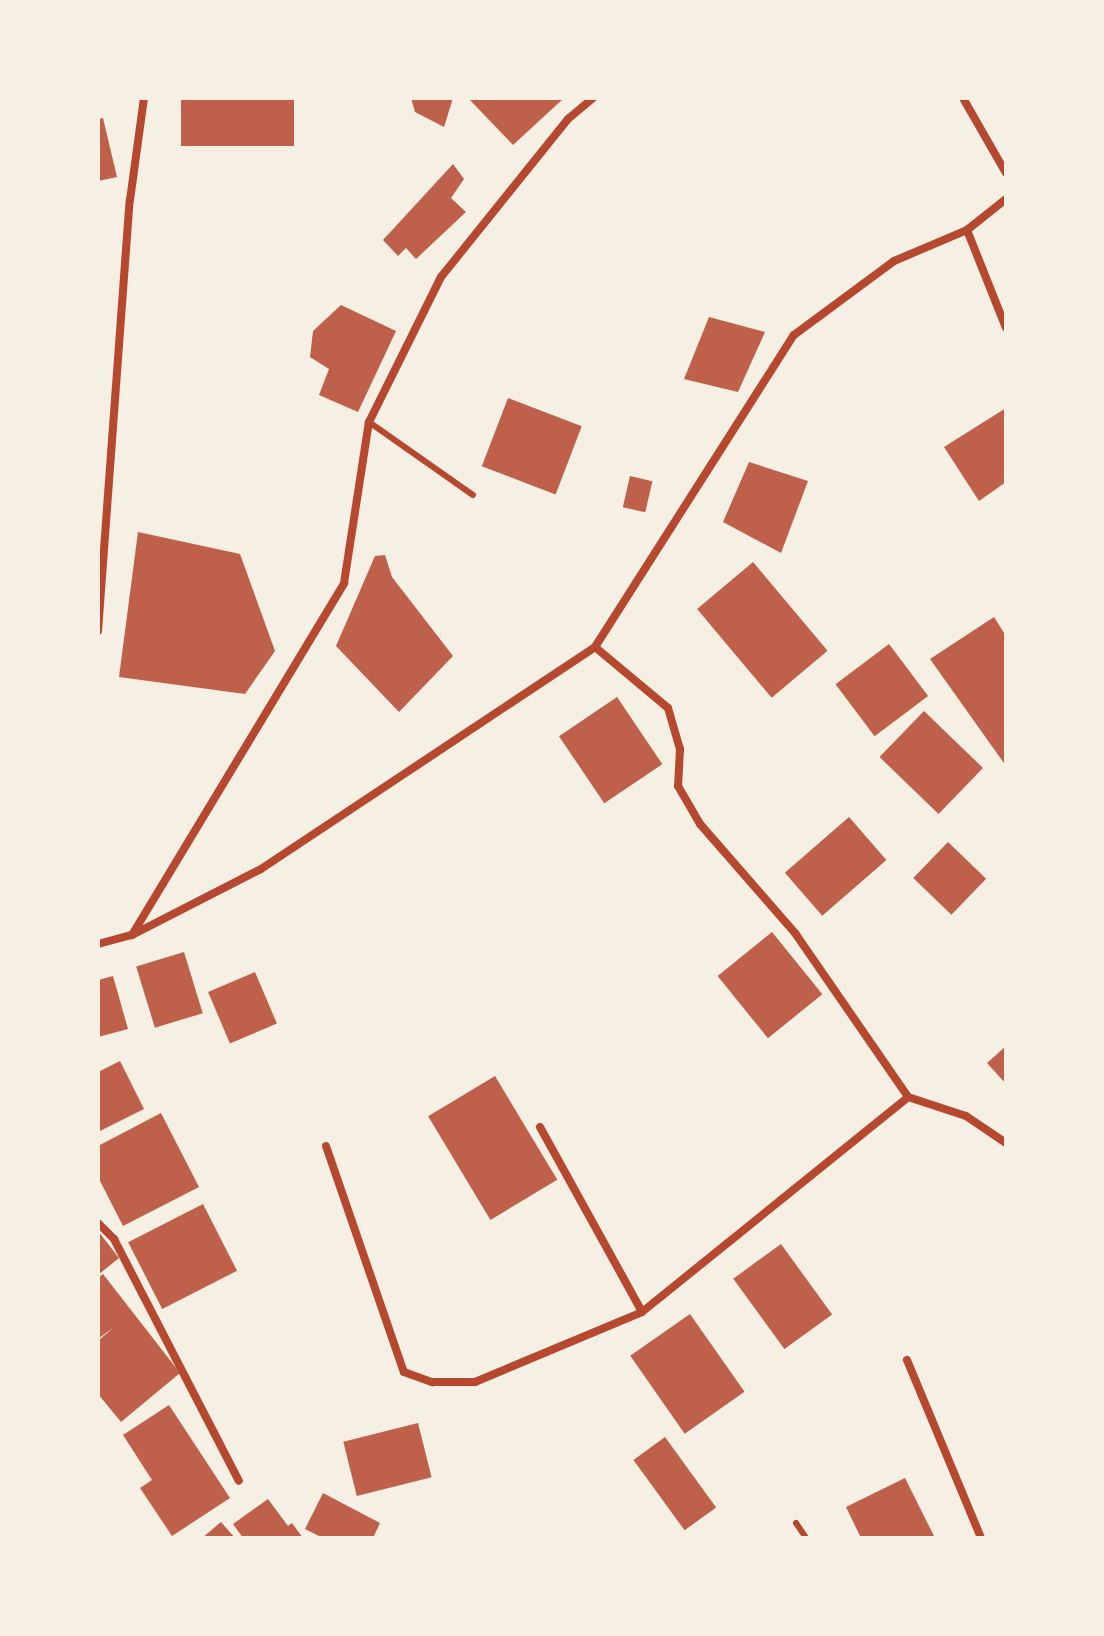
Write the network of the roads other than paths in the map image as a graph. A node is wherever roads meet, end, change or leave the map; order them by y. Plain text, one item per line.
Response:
1 (144, 98) edge
2 (593, 98) edge
3 (963, 98) edge
4 (1006, 173) edge
5 (1006, 199) edge
6 (967, 230) junction
7 (1006, 328) edge
8 (369, 422) junction
9 (98, 495) edge
10 (473, 495) dead end
11 (110, 497) junction
12 (98, 631) edge
13 (595, 647) junction
14 (132, 935) junction
15 (98, 944) edge
16 (908, 1097) junction
17 (540, 1127) dead end
18 (1006, 1143) edge
19 (326, 1146) dead end
20 (98, 1223) edge
21 (642, 1312) junction
22 (907, 1360) dead end
23 (239, 1481) dead end
24 (796, 1523) dead end
25 (806, 1538) edge
26 (981, 1538) edge

1 - 11 street
2 - 8 street
3 - 4 street
5 - 6 street
6 - 7 street
6 - 13 street
8 - 10 lane
8 - 14 street
9 - 11 street
11 - 12 street
13 - 14 street
13 - 16 street
14 - 15 street
16 - 18 street
16 - 21 street
17 - 21 street
19 - 21 street
20 - 23 street
22 - 26 street
24 - 25 lane

